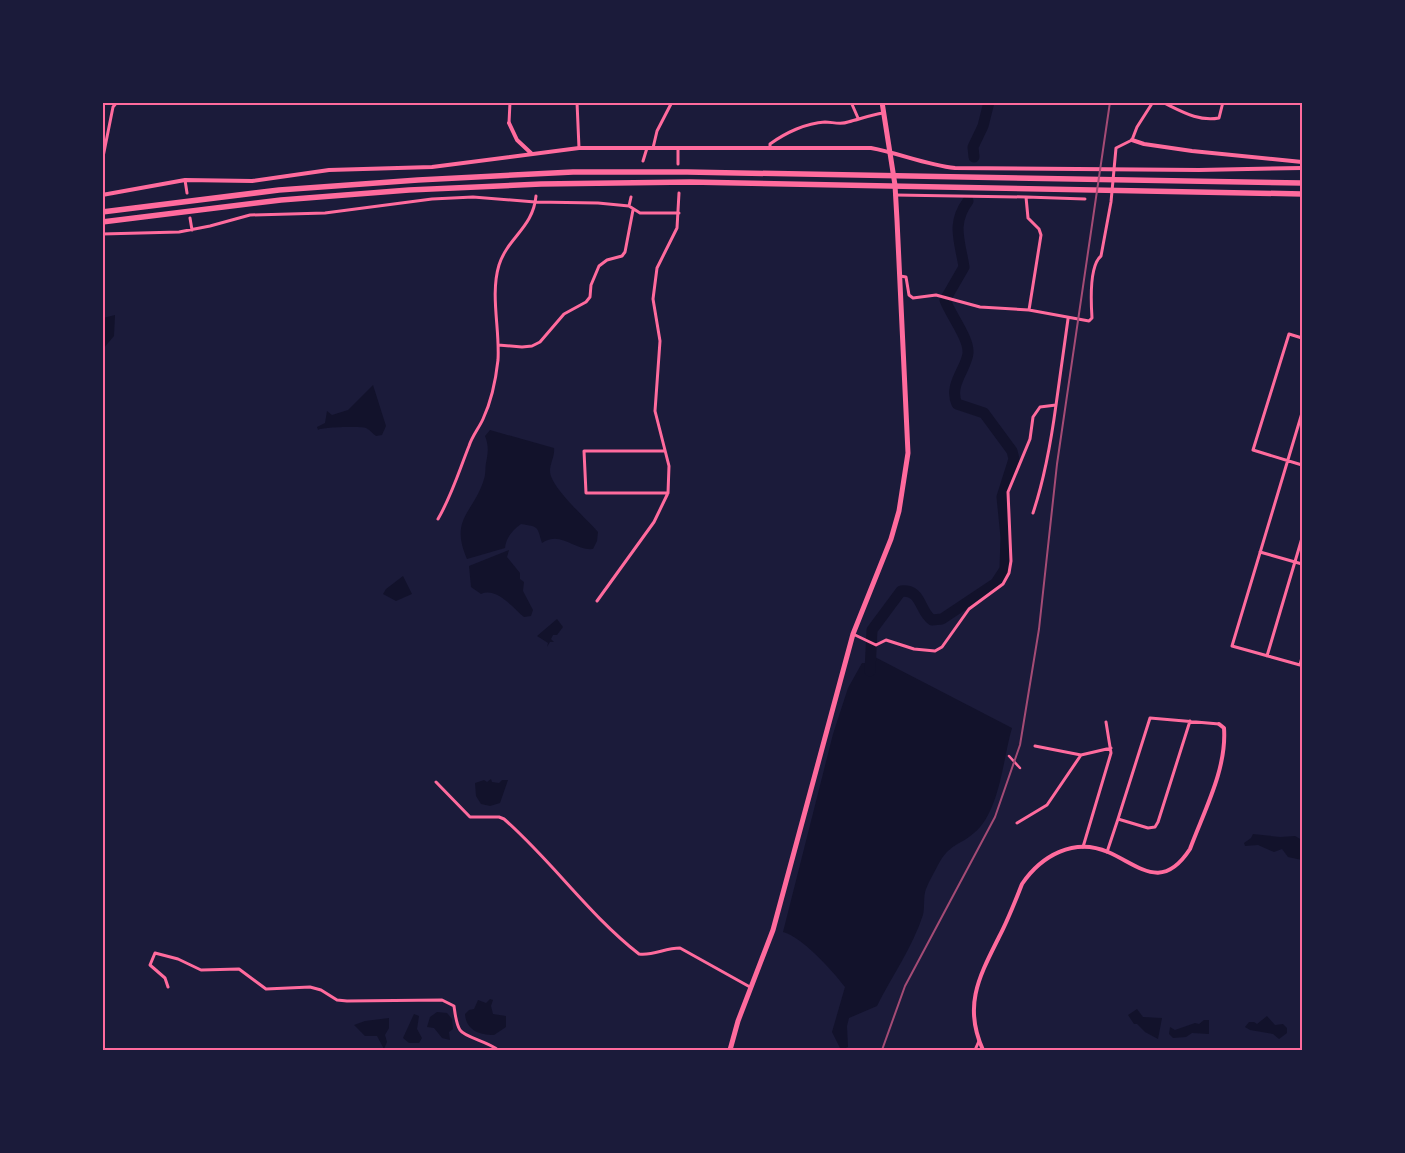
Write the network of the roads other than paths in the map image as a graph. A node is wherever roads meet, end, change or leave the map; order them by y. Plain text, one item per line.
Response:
1 (117, 102) edge
2 (510, 102) edge
3 (577, 102) edge
4 (672, 102) edge
5 (851, 102) edge
6 (882, 102) edge
7 (1153, 102) edge
8 (1162, 102) edge
9 (1223, 102) edge
10 (883, 113) junction
11 (858, 118) junction
12 (102, 123) edge
13 (509, 123) joint
14 (109, 124) junction
15 (1132, 140) junction
16 (579, 148) junction
17 (646, 148) junction
18 (654, 148) junction
19 (678, 148) junction
20 (770, 148) junction
21 (890, 152) junction
22 (532, 154) junction
23 (534, 160) dead end
24 (643, 161) dead end
25 (102, 162) edge
26 (1302, 162) edge
27 (678, 164) dead end
28 (1302, 168) edge
29 (185, 180) junction
30 (1302, 183) edge
31 (187, 193) dead end
32 (679, 193) dead end
33 (1302, 194) edge
34 (102, 195) edge
35 (895, 195) junction
36 (536, 196) dead end
37 (631, 197) dead end
38 (1026, 197) junction
39 (1085, 199) dead end
40 (535, 202) junction
41 (629, 206) junction
42 (633, 210) junction
43 (102, 212) edge
44 (679, 213) junction
45 (190, 218) dead end
46 (102, 222) edge
47 (192, 230) junction
48 (102, 234) edge
49 (900, 276) junction
50 (1030, 310) junction
51 (1068, 319) junction
52 (1302, 338) edge
53 (498, 345) junction
54 (1056, 405) junction
55 (1302, 413) edge
56 (665, 451) junction
57 (1288, 460) junction
58 (1302, 465) edge
59 (668, 493) junction
60 (1033, 512) dead end
61 (438, 519) dead end
62 (1302, 538) edge
63 (1260, 552) junction
64 (1295, 562) junction
65 (1302, 564) edge
66 (597, 601) dead end
67 (853, 634) junction
68 (1267, 656) junction
69 (1302, 657) edge
70 (1190, 721) junction
71 (1106, 722) dead end
72 (1219, 724) joint
73 (1035, 746) dead end
74 (1111, 748) junction
75 (1081, 755) junction
76 (1009, 756) dead end
77 (1020, 768) dead end
78 (436, 782) dead end
79 (1118, 818) junction
80 (1017, 823) dead end
81 (1083, 847) junction
82 (1107, 852) junction
83 (168, 987) dead end
84 (751, 988) junction
85 (979, 1041) junction
86 (498, 1050) edge
87 (730, 1050) edge
88 (975, 1050) edge
89 (983, 1050) edge

1 - 14 street
2 - 13 street
3 - 16 street
4 - 18 street
5 - 11 street
6 - 10 main road
7 - 15 street
8 - 9 street
10 - 11 street
10 - 21 main road
11 - 20 street
12 - 14 street
13 - 22 street
14 - 25 street
15 - 26 street
15 - 51 street
16 - 17 street
16 - 22 street
17 - 18 street
17 - 24 street
18 - 19 street
19 - 20 street
19 - 27 street
20 - 21 street
21 - 28 street
21 - 35 main road
22 - 23 street
22 - 29 street
29 - 31 street
29 - 34 street
30 - 43 highway
32 - 44 street
33 - 46 highway
35 - 38 street
35 - 49 main road
36 - 40 street
37 - 41 street
38 - 39 street
38 - 50 street
40 - 41 street
40 - 47 street
40 - 53 street
41 - 42 street
42 - 44 street
42 - 53 street
44 - 56 street
45 - 47 street
47 - 48 street
49 - 50 street
49 - 67 main road
50 - 51 street
51 - 54 street
52 - 57 street
53 - 61 street
54 - 60 street
54 - 67 street
55 - 57 street
56 - 59 street
56 - 59 street
57 - 58 street
57 - 63 street
59 - 66 street
62 - 64 street
63 - 64 street
63 - 68 street
64 - 65 street
64 - 68 street
67 - 84 main road
68 - 69 street
70 - 72 street
70 - 79 street
70 - 79 street
71 - 74 street
72 - 82 street
73 - 75 street
74 - 75 street
74 - 81 street
75 - 80 street
76 - 77 street
78 - 84 street
79 - 82 street
81 - 82 street
81 - 85 street
83 - 86 street
84 - 87 main road
85 - 88 street
85 - 89 street

